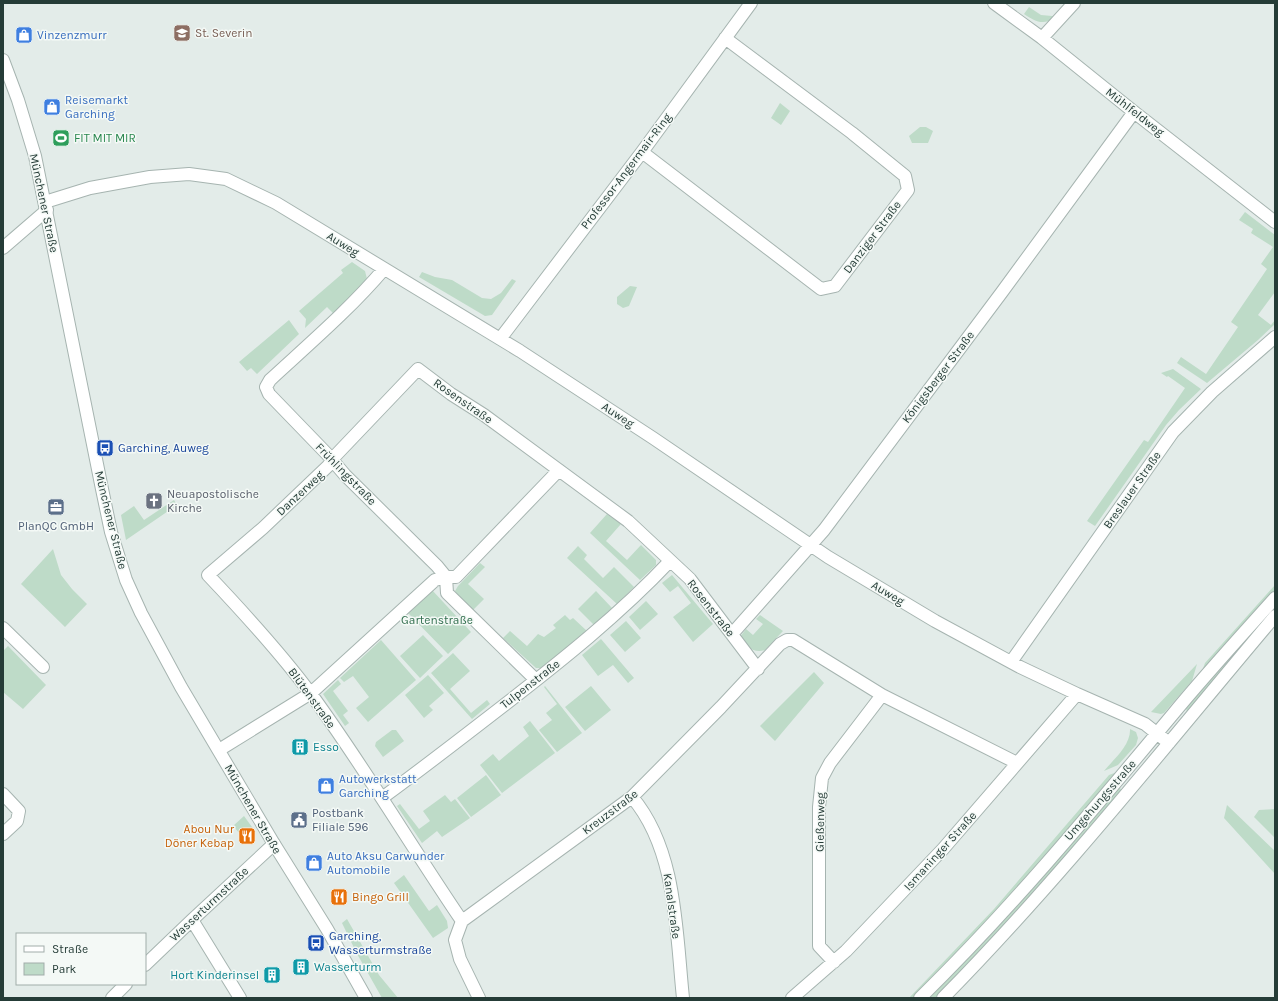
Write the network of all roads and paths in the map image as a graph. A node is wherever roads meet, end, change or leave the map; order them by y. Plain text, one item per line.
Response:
1 (751, 3) edge
2 (994, 3) edge
3 (1074, 3) edge
4 (724, 38) junction
5 (1042, 38) junction
6 (3, 60) edge
7 (1134, 112) junction
8 (642, 152) junction
9 (46, 206) junction
10 (1275, 222) edge
11 (3, 248) edge
12 (384, 269) junction
13 (1275, 337) edge
14 (500, 339) junction
15 (418, 369) joint
16 (332, 460) junction
17 (559, 470) junction
18 (811, 546) junction
19 (670, 562) junction
20 (208, 575) joint
21 (446, 577) junction
22 (1275, 598) edge
23 (1275, 616) edge
24 (3, 628) edge
25 (732, 634) junction
26 (1011, 662) junction
27 (43, 667) dead end
28 (758, 668) junction
29 (536, 680) junction
30 (311, 693) junction
31 (1077, 694) junction
32 (882, 695) junction
33 (1158, 733) junction
34 (1169, 743) junction
35 (219, 750) junction
36 (1017, 763) junction
37 (3, 794) edge
38 (632, 797) junction
39 (382, 798) junction
40 (3, 834) edge
41 (274, 844) junction
42 (192, 920) junction
43 (462, 921) junction
44 (834, 962) junction
45 (146, 964) edge
46 (125, 985) edge
47 (112, 998) edge
48 (240, 998) edge
49 (366, 998) edge
50 (479, 998) edge
51 (683, 998) edge
52 (792, 998) edge
53 (920, 998) edge
54 (942, 998) edge

1 - 4 street, Professor-Angermair-Ring
2 - 5 street, Mühlfeldweg
3 - 5 street
4 - 8 street, Professor-Angermair-Ring
4 - 8 street, Danziger Straße
5 - 7 street, Mühlfeldweg
6 - 9 street, Münchener Straße
7 - 10 street, Mühlfeldweg
7 - 18 street, Königsberger Straße
8 - 14 street, Professor-Angermair-Ring
9 - 11 street
9 - 12 street, Auweg
9 - 35 street, Münchener Straße
12 - 14 street, Auweg
12 - 16 street, Frühlingstraße
13 - 26 street, Breslauer Straße
14 - 18 street, Auweg
15 - 16 street, Danzerweg
15 - 17 street, Rosenstraße
16 - 20 street, Danzerweg
16 - 21 street, Frühlingstraße
17 - 19 street, Rosenstraße
17 - 21 street
18 - 25 street, Königsberger Straße
18 - 26 street, Auweg
19 - 25 street, Rosenstraße
19 - 29 street, Tulpenstraße
20 - 30 street, Blütenstraße
21 - 29 street, Frühlingstraße
21 - 30 street
22 - 33 street, Umgehungsstraße
23 - 34 street, Umgehungsstraße
24 - 27 street
25 - 28 street, Rosenstraße
26 - 31 street, Auweg
28 - 32 street
28 - 38 street, Kreuzstraße
29 - 39 street, Tulpenstraße
30 - 35 street
30 - 39 street, Blütenstraße
31 - 33 street, Auweg
31 - 36 street, Ismaninger Straße
32 - 36 street
32 - 44 street, Gießenweg
33 - 34 street, Auweg
33 - 53 street, Umgehungsstraße
34 - 54 street, Umgehungsstraße
35 - 41 street, Münchener Straße
36 - 44 street, Ismaninger Straße
37 - 40 street
38 - 43 street, Kreuzstraße
38 - 51 street, Kanalstraße
39 - 43 street, Blütenstraße
41 - 42 street, Wasserturmstraße
41 - 49 street, Münchener Straße
42 - 45 street, Wasserturmstraße
42 - 48 street
43 - 50 street
44 - 52 street, Ismaninger Straße
46 - 47 street

